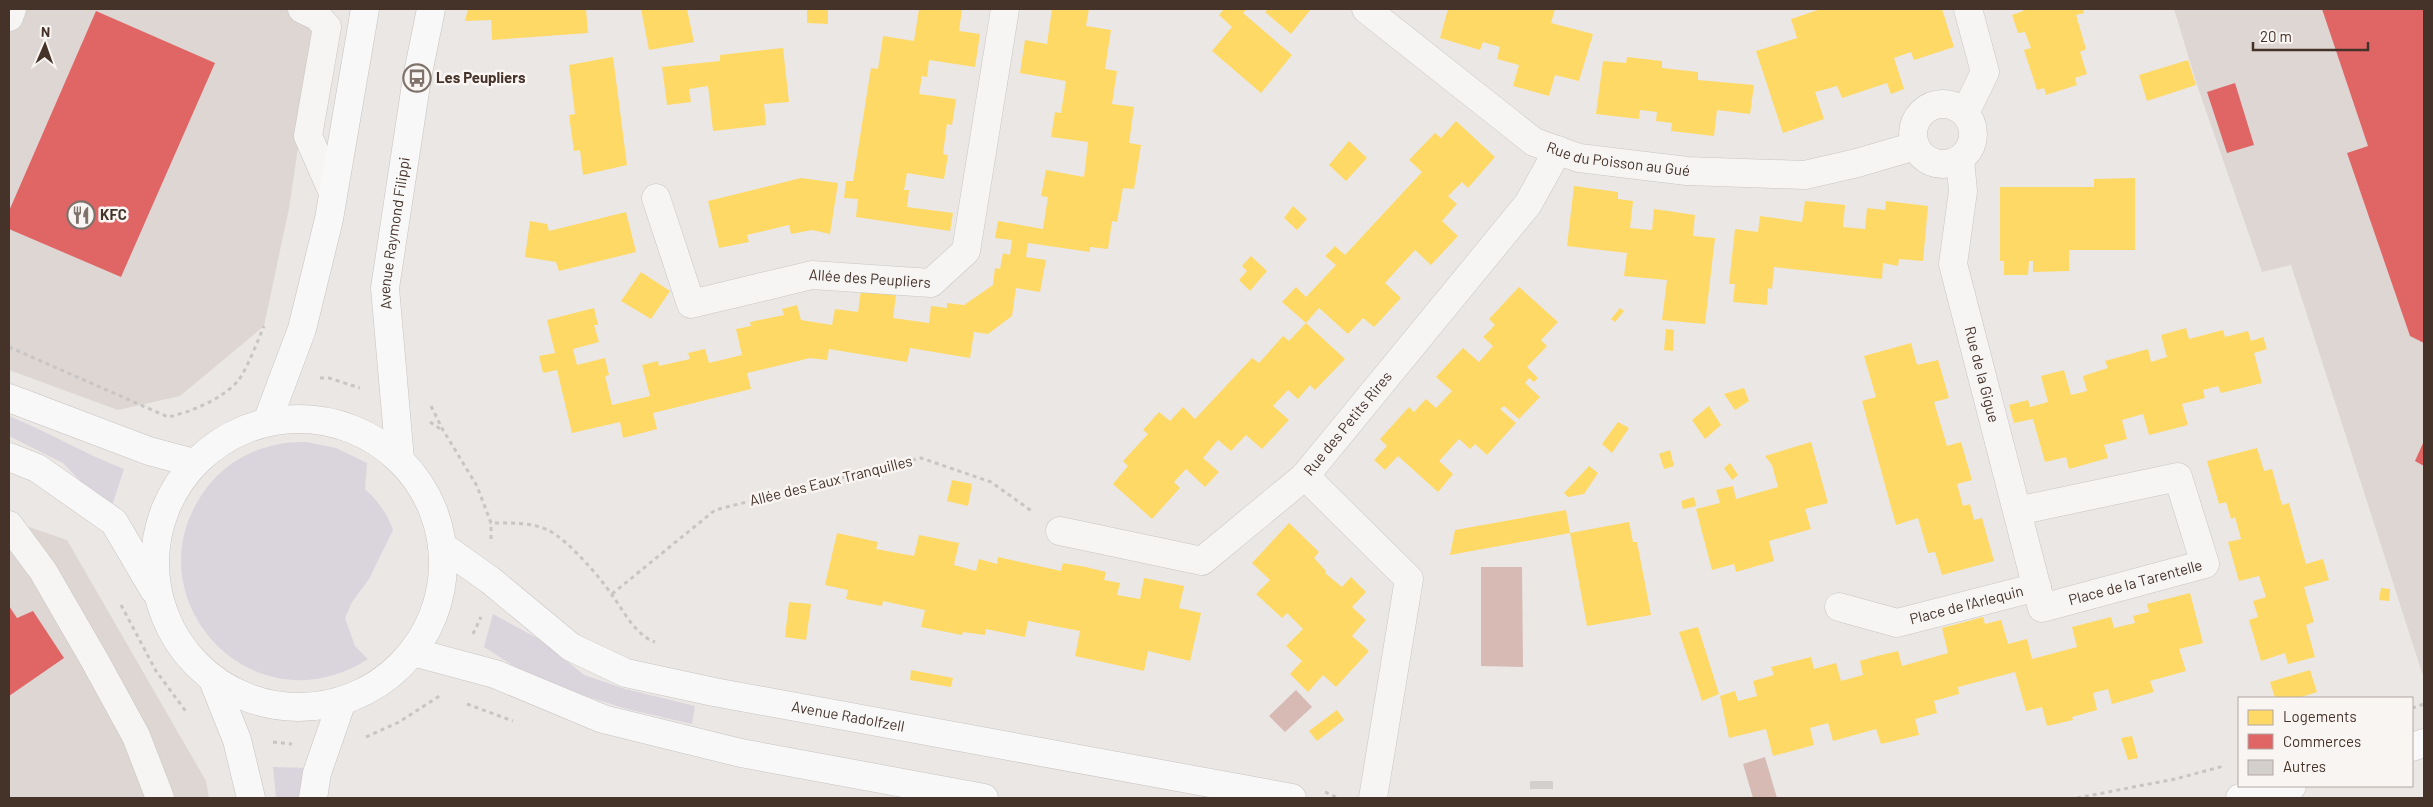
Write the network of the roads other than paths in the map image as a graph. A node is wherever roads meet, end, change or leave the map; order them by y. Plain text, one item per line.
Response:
1 (12, 9) edge
2 (302, 9) edge
3 (365, 9) edge
4 (431, 9) edge
5 (1006, 9) edge
6 (1366, 9) edge
7 (1968, 9) edge
8 (9, 17) edge
9 (1964, 114) junction
10 (1915, 146) junction
11 (1558, 150) junction
12 (1960, 159) junction
13 (333, 193) junction
14 (656, 198) dead end
15 (9, 398) edge
16 (266, 422) junction
17 (9, 457) edge
18 (400, 460) junction
19 (194, 463) junction
20 (1305, 476) junction
21 (2017, 511) junction
22 (9, 525) edge
23 (1060, 531) road end
24 (442, 546) junction
25 (9, 557) edge
26 (2037, 587) junction
27 (158, 595) junction
28 (58, 596) junction
29 (1839, 606) dead end
30 (412, 652) junction
31 (213, 680) junction
32 (342, 701) junction
33 (2288, 787) edge
34 (160, 798) edge
35 (251, 798) edge
36 (313, 798) edge
37 (984, 798) edge
38 (1292, 798) edge
39 (1373, 798) edge
40 (2240, 798) edge

1 - 8 street
2 - 13 street
3 - 13 main road
4 - 18 main road, Avenue Raymond Filippi
5 - 14 street, Allée des Peupliers
6 - 11 street, Rue du Poisson au Gué
7 - 9 street
9 - 10 street
9 - 12 street
10 - 11 street, Rue du Poisson au Gué
10 - 12 street
11 - 20 street, Rue des Petits Rires
12 - 21 street, Rue de la Gigue
13 - 16 main road
15 - 19 main road
16 - 18 main road
16 - 19 main road
17 - 27 main road
18 - 24 main road
19 - 27 main road
20 - 23 street
20 - 39 street, Rue des Petits Rires
21 - 26 street, Rue de la Gigue
21 - 26 street, Place de la Tarentelle
22 - 28 street
24 - 30 main road
24 - 38 main road, Avenue Radolfzell
25 - 28 street
26 - 29 street, Place de l'Arlequin
27 - 31 main road
28 - 34 street
30 - 32 main road
30 - 37 main road
31 - 32 main road
31 - 35 main road
32 - 36 main road
33 - 40 main road

